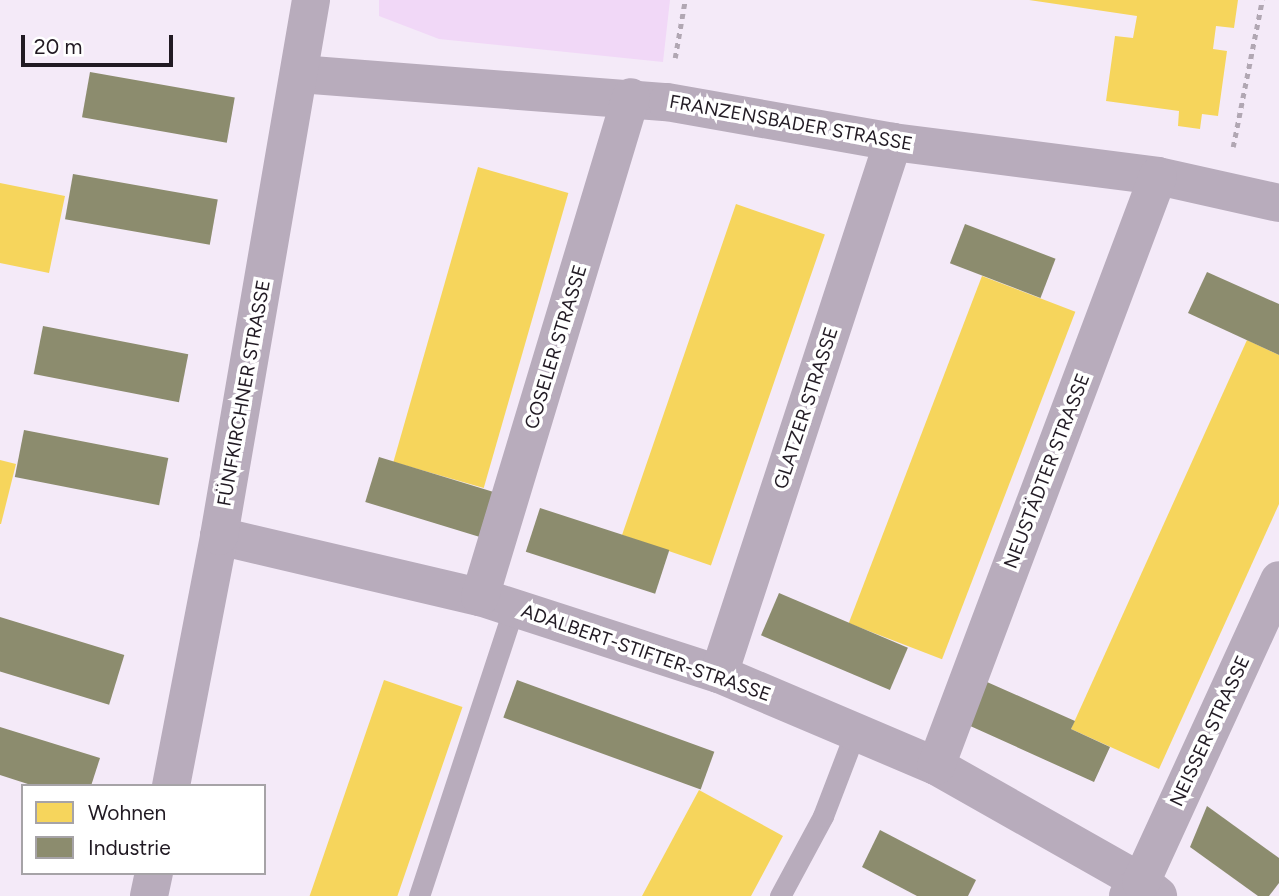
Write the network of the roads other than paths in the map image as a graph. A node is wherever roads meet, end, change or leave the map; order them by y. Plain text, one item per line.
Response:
1 (312, 0) edge
2 (299, 74) junction
3 (649, 100) junction
4 (893, 142) junction
5 (1158, 176) junction
6 (1279, 203) edge
7 (219, 536) junction
8 (1279, 580) edge
9 (497, 602) junction
10 (719, 674) junction
11 (856, 730) junction
12 (936, 766) junction
13 (171, 784) edge
14 (154, 875) edge
15 (1142, 891) edge
16 (149, 896) edge
17 (419, 896) edge
18 (780, 896) edge

1 - 2 street, FÜNFKIRCHNER STRASSE
2 - 3 street, FRANZENSBADER STRASSE
2 - 7 street, FÜNFKIRCHNER STRASSE
3 - 4 street, FRANZENSBADER STRASSE
3 - 9 street, COSELER STRASSE
4 - 5 street, FRANZENSBADER STRASSE
4 - 10 street, GLATZER STRASSE
5 - 6 street, FRANZENSBADER STRASSE
5 - 12 street, NEUSTÄDTER STRASSE
7 - 9 street, ADALBERT-STIFTER-STRASSE
7 - 13 street, FÜNFKIRCHNER STRASSE
8 - 15 street, NEISSER STRASSE
9 - 10 street, ADALBERT-STIFTER-STRASSE
9 - 17 lane
10 - 11 street, ADALBERT-STIFTER-STRASSE
11 - 12 street, ADALBERT-STIFTER-STRASSE
11 - 18 lane
12 - 15 street, ADALBERT-STIFTER-STRASSE
14 - 16 street

